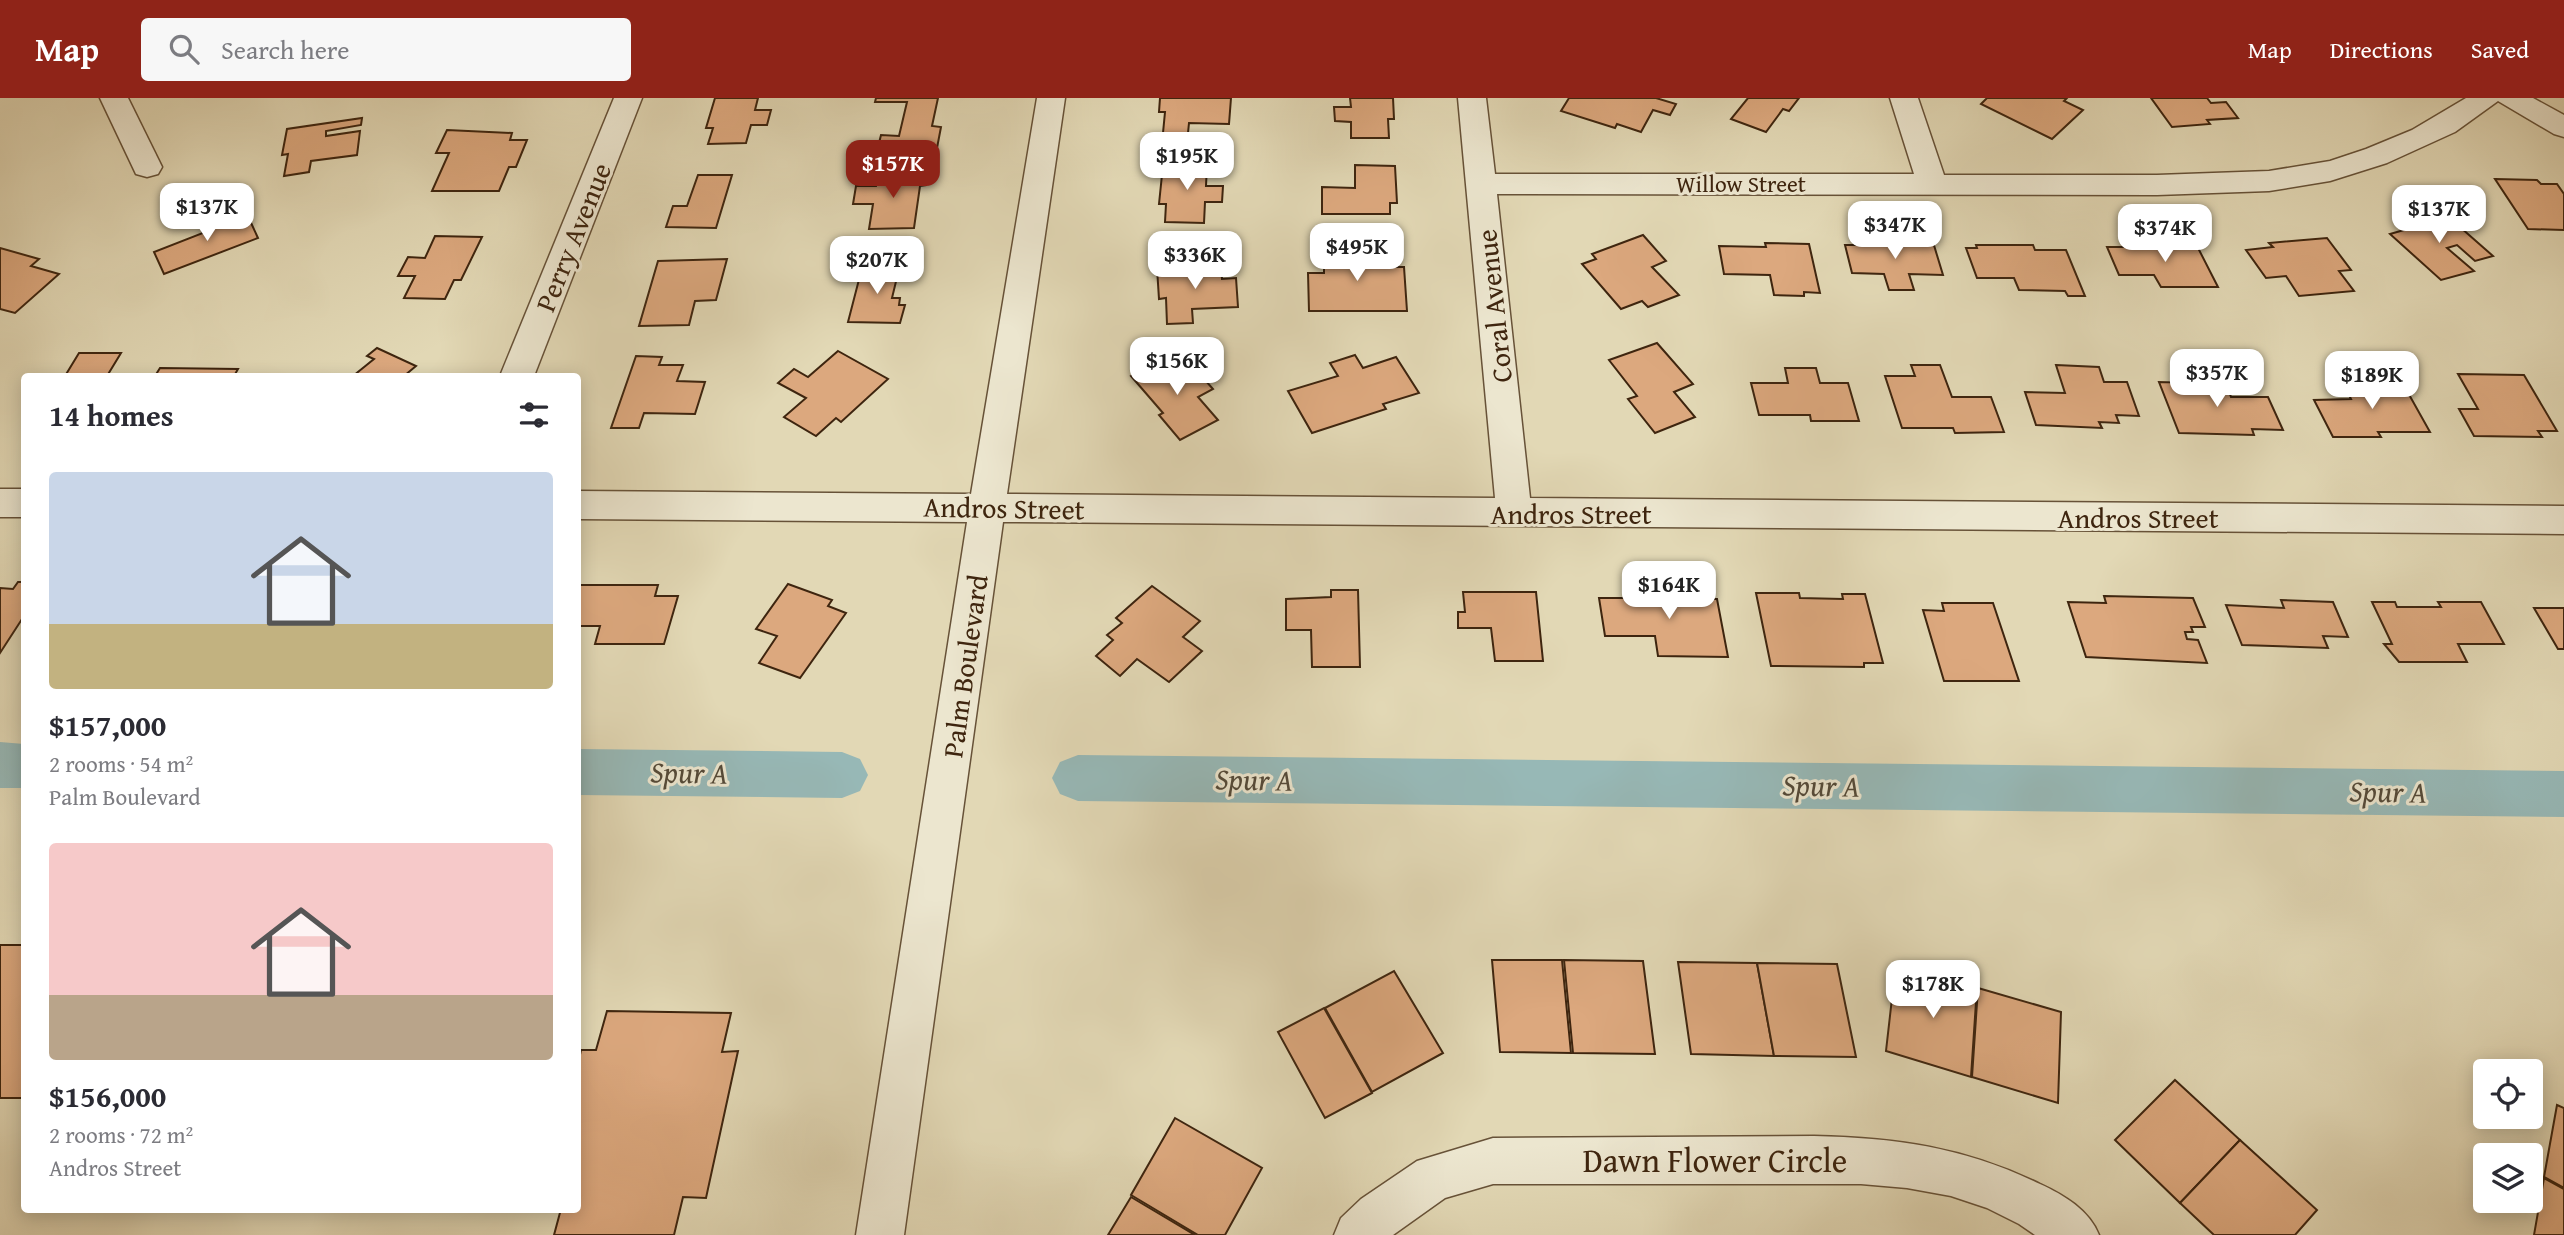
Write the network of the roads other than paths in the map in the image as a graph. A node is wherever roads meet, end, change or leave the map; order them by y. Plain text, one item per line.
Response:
1 (114, 98) edge
2 (628, 98) edge
3 (1051, 98) edge
4 (1472, 98) edge
5 (1904, 98) edge
6 (2486, 98) edge
7 (2511, 98) edge
8 (2564, 127) edge
9 (146, 167) dead end
10 (1482, 184) junction
11 (1932, 185) junction
12 (518, 373) edge
13 (0, 503) edge
14 (21, 503) edge
15 (581, 505) edge
16 (987, 508) junction
17 (1514, 514) junction
18 (2564, 520) edge
19 (880, 1235) edge
20 (1358, 1235) edge
21 (2075, 1235) edge

1 - 9 street
2 - 12 street, Perry Avenue
3 - 16 street, Palm Boulevard
4 - 10 street, Coral Avenue
5 - 11 street
6 - 11 street, Willow Street
7 - 8 street
10 - 11 street, Willow Street
10 - 17 street, Coral Avenue
13 - 14 street
15 - 16 street, Andros Street
16 - 17 street, Andros Street
16 - 19 street, Palm Boulevard
17 - 18 street, Andros Street
20 - 21 street, Dawn Flower Circle

